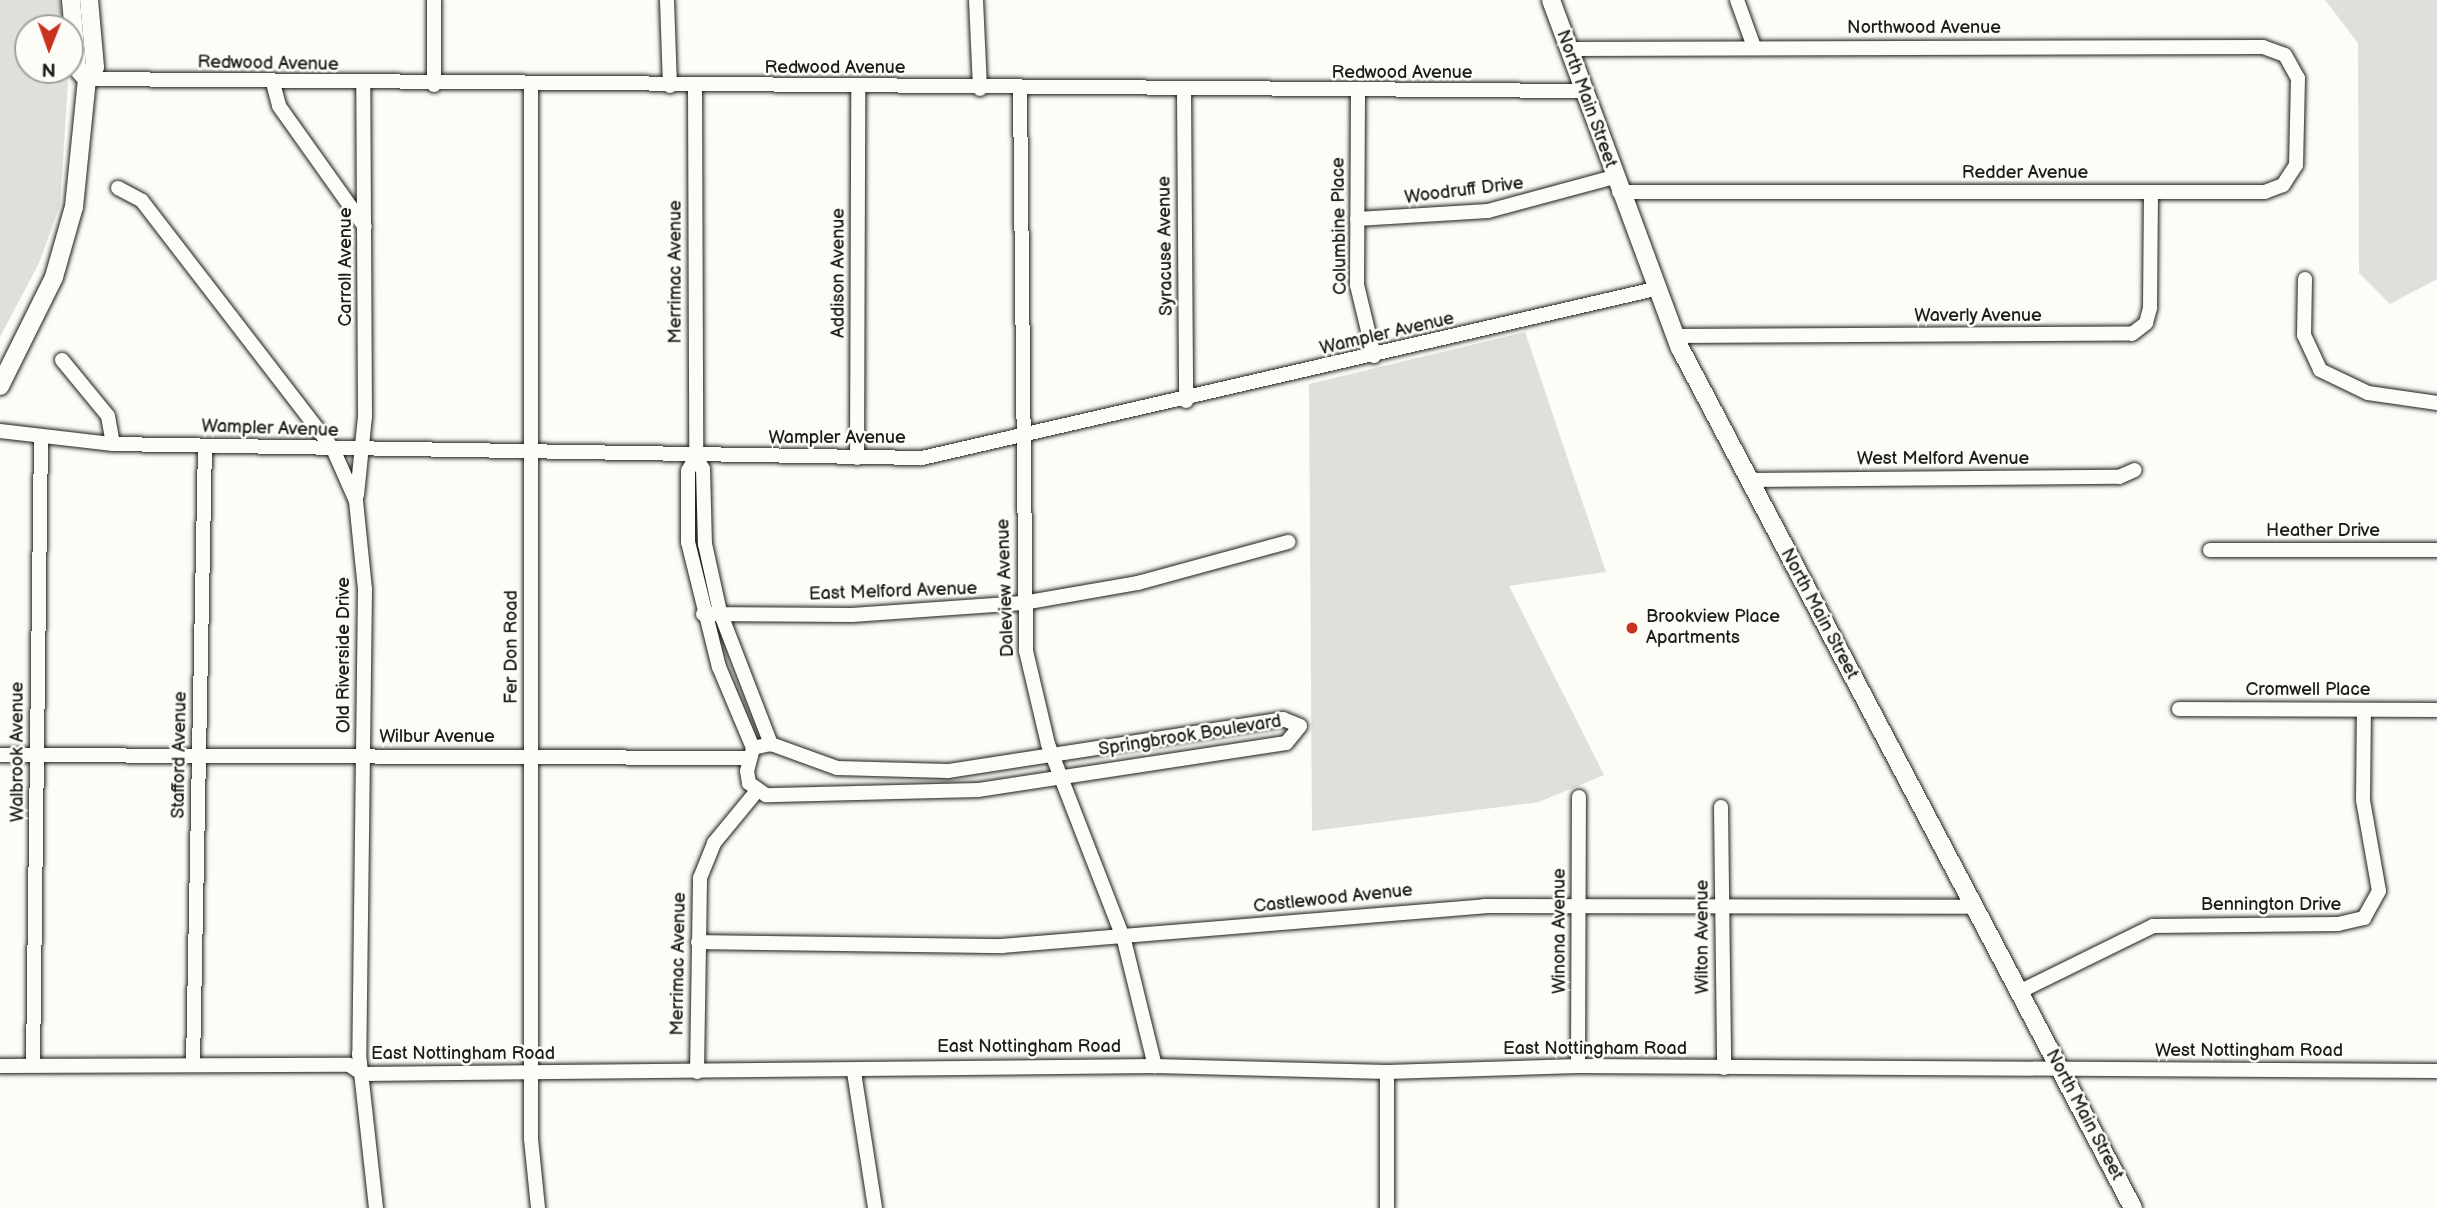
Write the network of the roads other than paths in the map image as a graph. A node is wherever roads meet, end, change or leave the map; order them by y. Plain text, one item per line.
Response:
1 (71, 0) edge
2 (89, 0) edge
3 (434, 0) edge
4 (667, 0) edge
5 (976, 0) edge
6 (1551, 0) edge
7 (1737, 0) edge
8 (1754, 47) junction
9 (1568, 48) junction
10 (2278, 51) joint
11 (87, 79) junction
12 (273, 83) junction
13 (363, 84) junction
14 (434, 85) junction
15 (531, 85) junction
16 (670, 86) junction
17 (695, 87) junction
18 (858, 88) junction
19 (979, 89) junction
20 (1020, 89) junction
21 (1184, 91) junction
22 (1583, 91) junction
23 (1357, 94) junction
24 (1617, 185) junction
25 (118, 188) dead end
26 (2151, 192) junction
27 (1357, 219) junction
28 (365, 227) junction
29 (2305, 279) dead end
30 (1655, 289) junction
31 (1674, 336) junction
32 (1374, 356) junction
33 (62, 360) dead end
34 (0, 387) edge
35 (1186, 401) junction
36 (2437, 403) edge
37 (0, 431) edge
38 (1022, 439) junction
39 (41, 440) junction
40 (113, 444) junction
41 (205, 446) junction
42 (333, 449) junction
43 (362, 451) junction
44 (531, 453) junction
45 (696, 457) junction
46 (858, 458) junction
47 (2136, 470) dead end
48 (1748, 480) junction
49 (356, 502) junction
50 (1288, 542) dead end
51 (2210, 550) dead end
52 (2437, 551) edge
53 (1023, 603) junction
54 (720, 612) junction
55 (703, 614) junction
56 (2179, 709) dead end
57 (2364, 710) junction
58 (2437, 710) edge
59 (771, 744) junction
60 (751, 753) junction
61 (0, 755) edge
62 (37, 755) junction
63 (199, 755) junction
64 (1053, 755) junction
65 (531, 756) junction
66 (363, 757) junction
67 (1062, 777) junction
68 (756, 792) junction
69 (1579, 797) dead end
70 (1721, 807) dead end
71 (1579, 905) junction
72 (1973, 907) junction
73 (1724, 910) junction
74 (1124, 940) junction
75 (698, 942) junction
76 (2019, 992) junction
77 (33, 1064) junction
78 (193, 1064) junction
79 (0, 1066) edge
80 (1155, 1066) junction
81 (1578, 1066) junction
82 (1724, 1068) junction
83 (2060, 1069) junction
84 (2437, 1071) edge
85 (697, 1072) junction
86 (854, 1072) junction
87 (1387, 1072) junction
88 (363, 1074) junction
89 (532, 1074) junction
90 (376, 1208) edge
91 (538, 1208) edge
92 (875, 1208) edge
93 (1387, 1208) edge
94 (2133, 1208) edge

1 - 11 main road
2 - 11 main road
3 - 14 street
4 - 16 street
5 - 19 street
6 - 9 main road, North Main Street
7 - 8 street
8 - 9 street, Northwood Avenue
8 - 10 street, Northwood Avenue
9 - 22 main road, North Main Street
10 - 26 street, Redder Avenue
11 - 12 street, Redwood Avenue
11 - 34 main road
12 - 13 street, Redwood Avenue
12 - 28 street
13 - 14 street, Redwood Avenue
13 - 28 street, Carroll Avenue
14 - 15 street, Redwood Avenue
15 - 16 street, Redwood Avenue
15 - 44 street, Fer Don Road
16 - 17 street, Redwood Avenue
17 - 18 street, Redwood Avenue
17 - 45 street, Merrimac Avenue
18 - 19 street, Redwood Avenue
18 - 46 street, Addison Avenue
19 - 20 street, Redwood Avenue
20 - 21 street, Redwood Avenue
20 - 38 street, Daleview Avenue
21 - 23 street, Redwood Avenue
21 - 35 street, Syracuse Avenue
22 - 23 street, Redwood Avenue
22 - 24 main road, North Main Street
23 - 27 street, Columbine Place
24 - 26 street, Redder Avenue
24 - 27 street, Woodruff Drive
24 - 30 main road, North Main Street
25 - 42 street, Old Riverside Drive
26 - 31 street, Waverly Avenue
27 - 32 street, Columbine Place
28 - 43 street, Carroll Avenue
29 - 36 street
30 - 31 main road, North Main Street
30 - 32 street, Wampler Avenue
31 - 48 main road, North Main Street
32 - 35 street, Wampler Avenue
33 - 40 street
35 - 38 street, Wampler Avenue
37 - 39 street, Wampler Avenue
38 - 46 street, Wampler Avenue
38 - 53 street, Daleview Avenue
39 - 40 street, Wampler Avenue
39 - 62 street, Walbrook Avenue
40 - 41 street, Wampler Avenue
41 - 42 street, Wampler Avenue
41 - 63 street, Stafford Avenue
42 - 43 street, Wampler Avenue
42 - 49 street, Old Riverside Drive
43 - 44 street, Wampler Avenue
43 - 49 street, Carroll Avenue
44 - 45 street, Wampler Avenue
44 - 65 street, Fer Don Road
45 - 46 street, Wampler Avenue
45 - 54 street, Merrimac Avenue
45 - 55 street, Merrimac Avenue
47 - 48 street, West Melford Avenue
48 - 72 main road, North Main Street
49 - 66 street, Old Riverside Drive
50 - 53 street, East Melford Avenue
51 - 52 street, Heather Drive
53 - 54 street, East Melford Avenue
53 - 64 street, Daleview Avenue
54 - 55 street, East Melford Avenue
54 - 59 street, Merrimac Avenue
55 - 60 street, Merrimac Avenue
56 - 57 street, Cromwell Place
57 - 58 street, Cromwell Place
57 - 76 street, Bennington Drive
59 - 60 street
59 - 64 street, Springbrook Boulevard
60 - 65 street, Wilbur Avenue
60 - 68 street
61 - 62 street, Wilbur Avenue
62 - 63 street, Wilbur Avenue
62 - 77 street, Walbrook Avenue
63 - 66 street, Wilbur Avenue
63 - 78 street, Stafford Avenue
64 - 67 street, Daleview Avenue
64 - 67 street, Springbrook Boulevard
65 - 66 street, Wilbur Avenue
65 - 89 street, Fer Don Road
66 - 88 street, Old Riverside Drive
67 - 68 street, Springbrook Boulevard
67 - 74 street, Daleview Avenue
68 - 75 street, Merrimac Avenue
69 - 71 street, Winona Avenue
70 - 73 street, Wilton Avenue
71 - 73 street, Castlewood Avenue
71 - 74 street, Castlewood Avenue
71 - 81 street, Winona Avenue
72 - 73 street, Castlewood Avenue
72 - 76 main road, North Main Street
73 - 82 street, Wilton Avenue
74 - 75 street, Castlewood Avenue
74 - 80 street, Daleview Avenue
75 - 85 street, Merrimac Avenue
76 - 83 main road, North Main Street
77 - 78 street, East Nottingham Road
77 - 79 street, East Nottingham Road
78 - 88 street, East Nottingham Road
80 - 86 street, East Nottingham Road
80 - 87 street, East Nottingham Road
81 - 82 street, East Nottingham Road
81 - 87 street, East Nottingham Road
82 - 83 street, East Nottingham Road
83 - 84 street, West Nottingham Road
83 - 94 main road, North Main Street
85 - 86 street, East Nottingham Road
85 - 89 street, East Nottingham Road
86 - 92 street
87 - 93 street
88 - 89 street, East Nottingham Road
88 - 90 street, Old Riverside Drive
89 - 91 street, Fer Don Road

